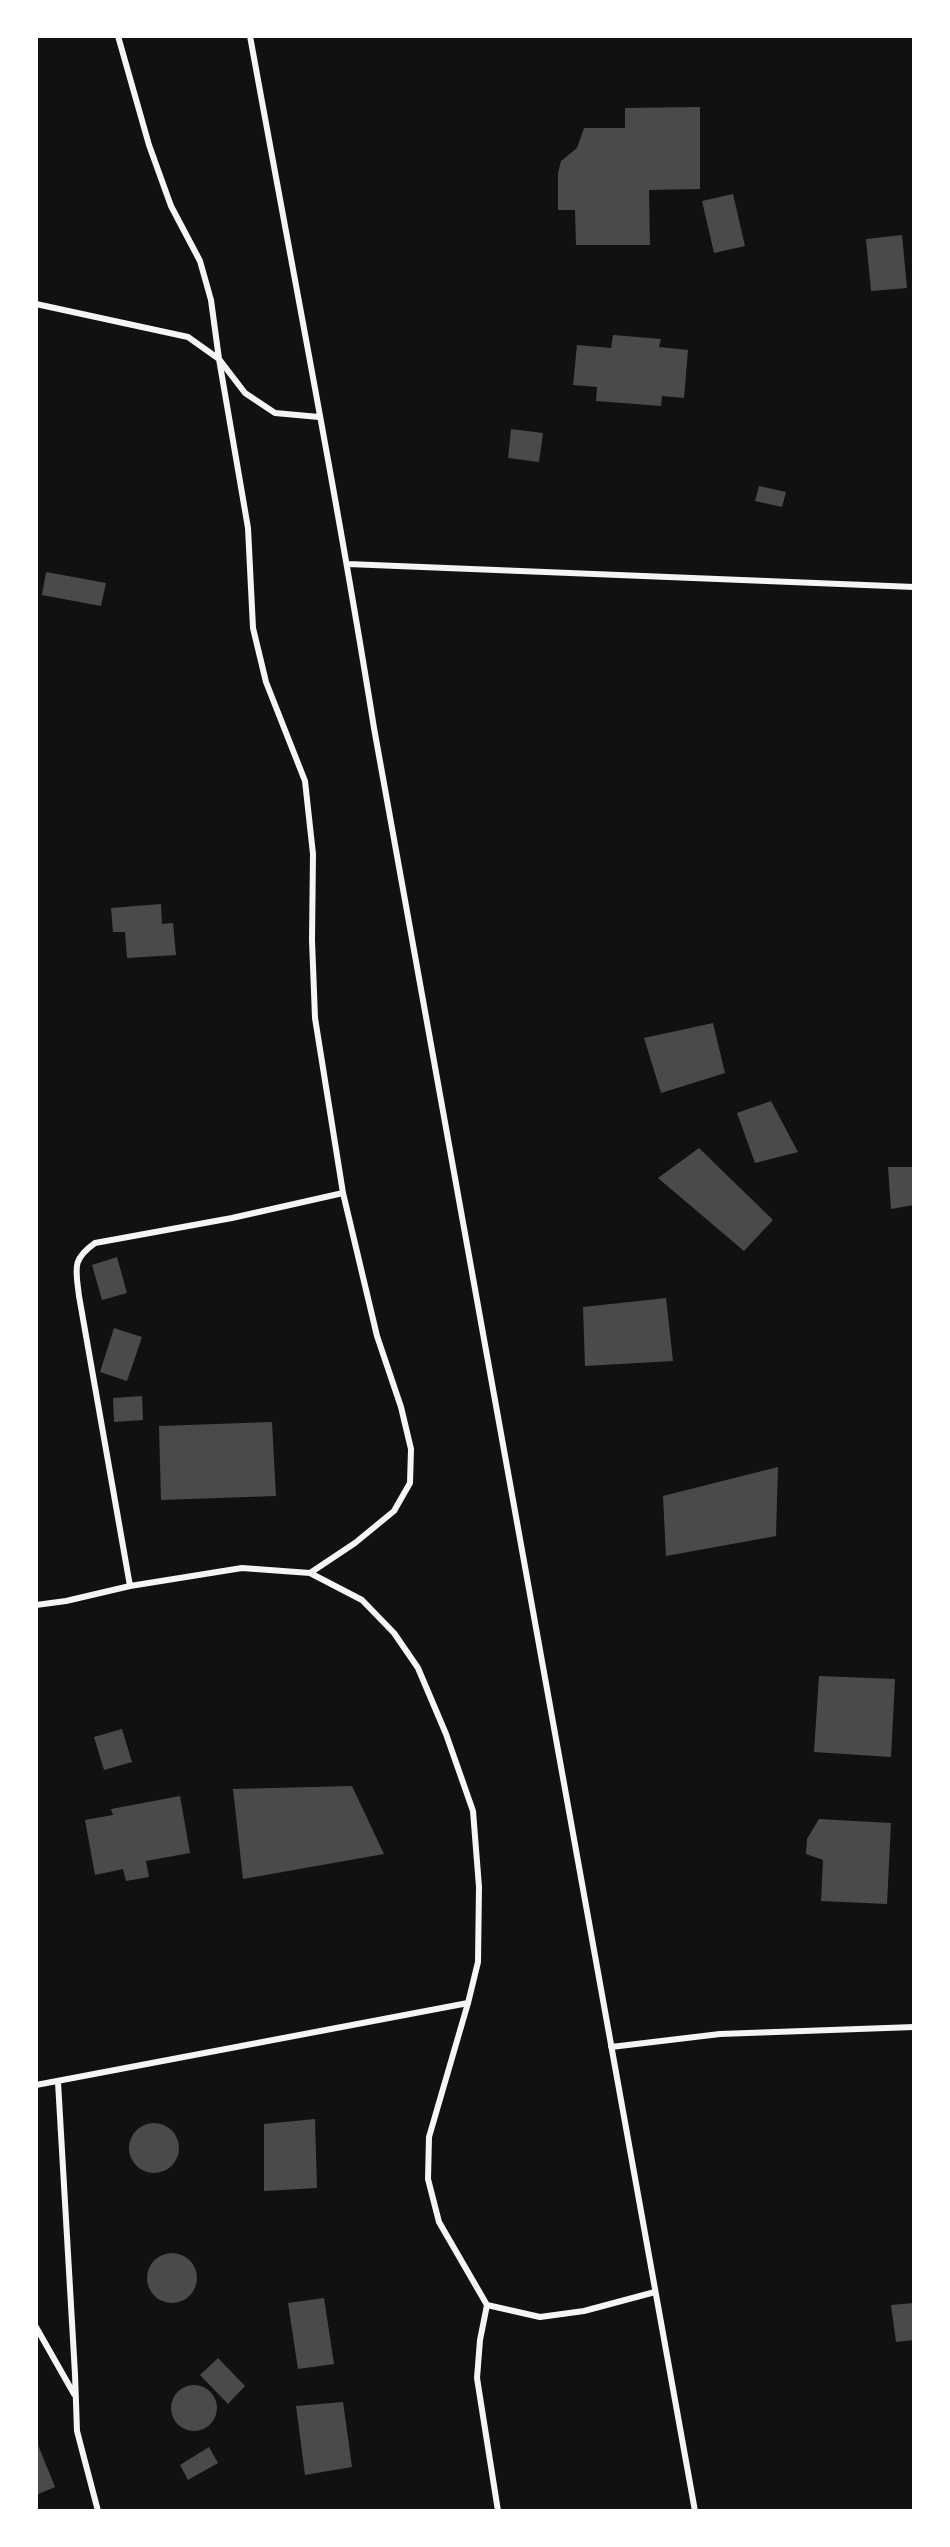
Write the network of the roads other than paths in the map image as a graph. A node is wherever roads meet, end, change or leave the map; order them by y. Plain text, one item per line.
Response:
1 (118, 36) edge
2 (250, 36) edge
3 (36, 304) edge
4 (219, 359) junction
5 (319, 417) junction
6 (348, 564) junction
7 (914, 586) edge
8 (343, 1194) junction
9 (310, 1573) junction
10 (130, 1586) junction
11 (36, 1605) edge
12 (468, 2003) junction
13 (914, 2026) edge
14 (611, 2047) junction
15 (58, 2082) junction
16 (36, 2085) edge
17 (655, 2292) junction
18 (487, 2305) junction
19 (36, 2326) edge
20 (75, 2396) junction
21 (98, 2511) edge
22 (498, 2511) edge
23 (695, 2511) edge

1 - 4 street
2 - 5 street
3 - 4 street
4 - 5 street
4 - 8 street
5 - 6 street
6 - 7 street
6 - 14 street
8 - 9 street
8 - 10 street
9 - 10 street
9 - 12 street
10 - 11 street
12 - 15 street
12 - 18 street
13 - 14 street
14 - 17 street
15 - 16 street
15 - 20 street
17 - 18 street
17 - 23 street
18 - 22 street
19 - 20 street
20 - 21 street

